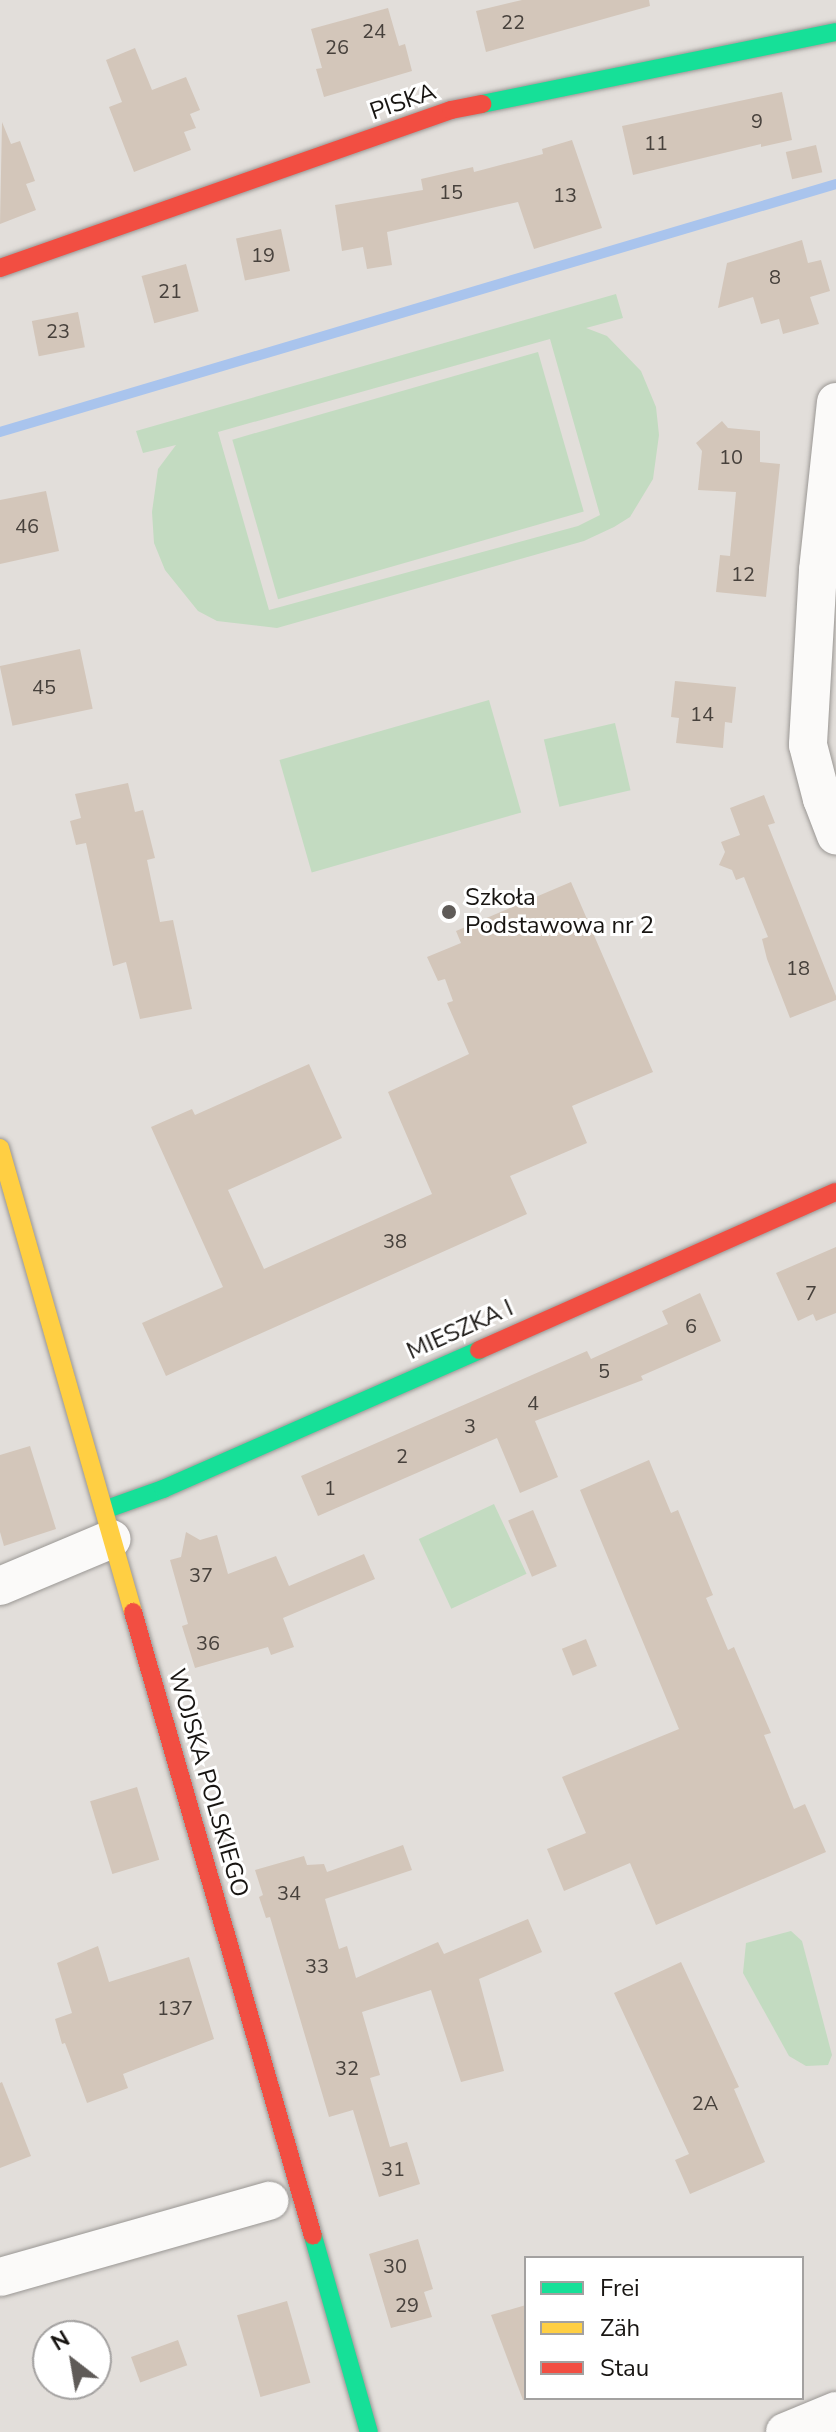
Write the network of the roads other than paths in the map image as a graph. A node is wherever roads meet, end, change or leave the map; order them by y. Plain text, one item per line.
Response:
1 (836, 32) edge
2 (0, 268) edge
3 (836, 402) edge
4 (836, 835) edge
5 (0, 1148) edge
6 (836, 1192) edge
7 (108, 1524) junction
8 (0, 1586) edge
9 (269, 2201) dead end
10 (0, 2277) edge
11 (836, 2411) edge
12 (369, 2432) edge
13 (785, 2432) edge

1 - 2 street, PISKA
3 - 4 street
5 - 7 street, WOJSKA POLSKIEGO
6 - 7 street, MIESZKA I
7 - 8 street
7 - 12 street, WOJSKA POLSKIEGO
9 - 10 street
11 - 13 street

